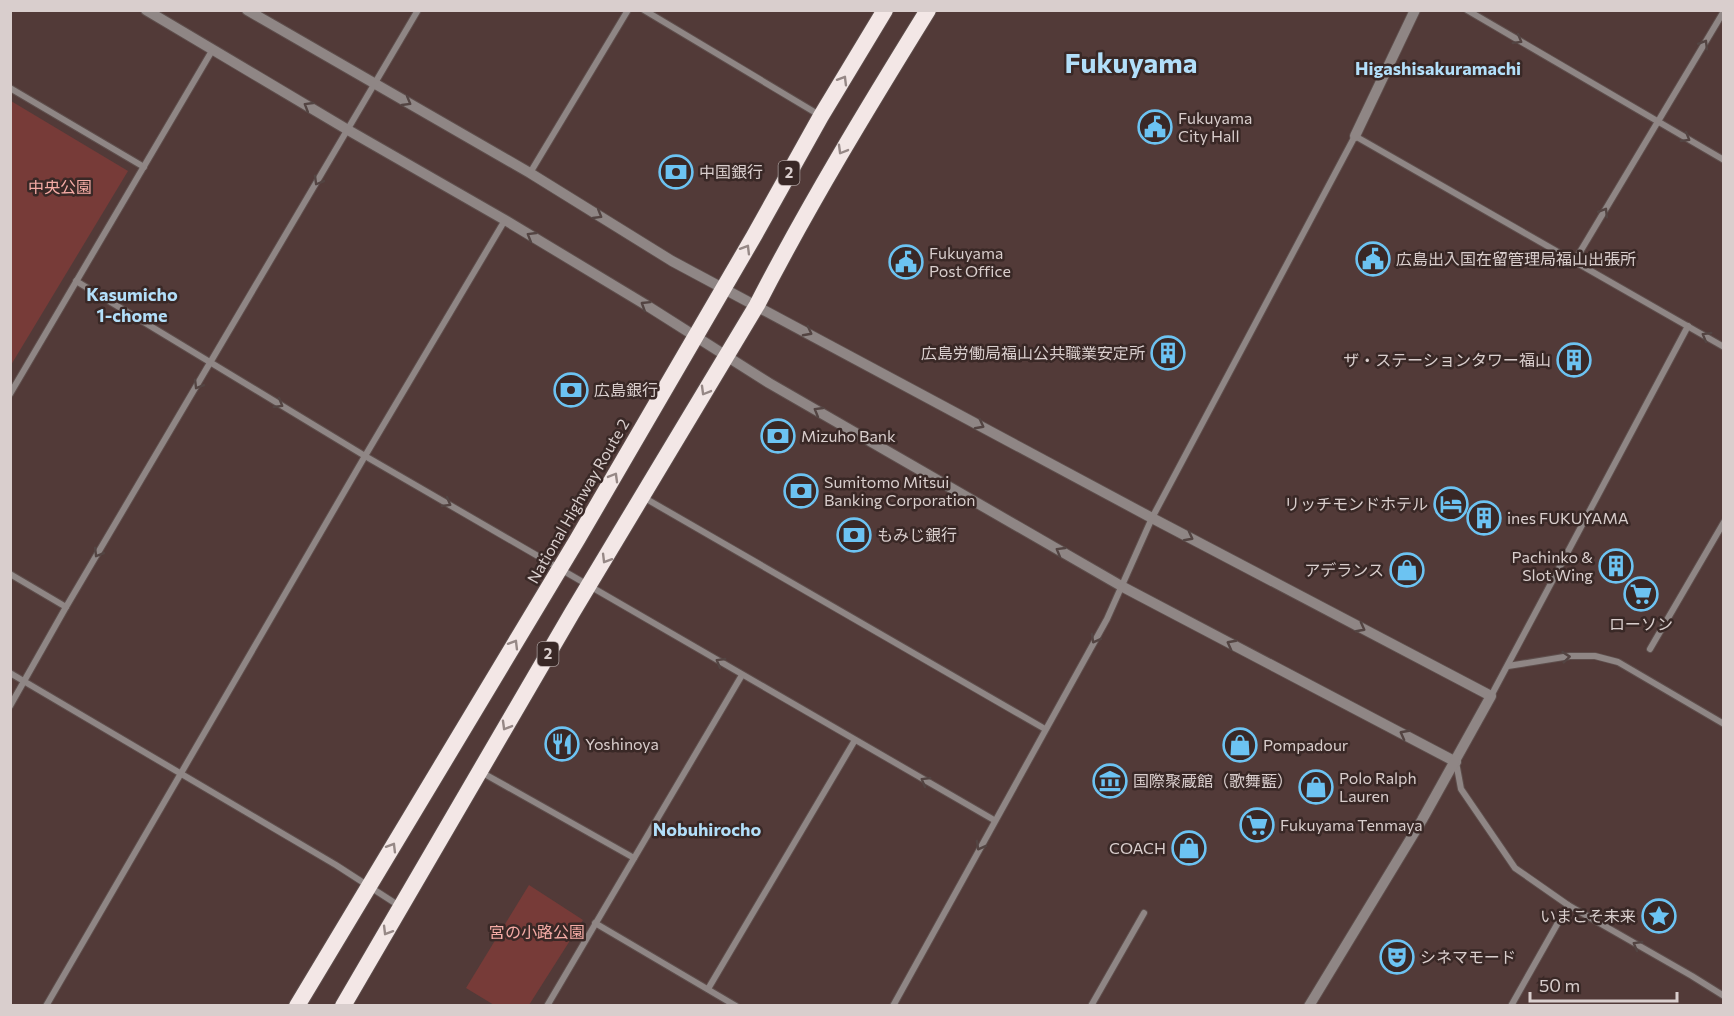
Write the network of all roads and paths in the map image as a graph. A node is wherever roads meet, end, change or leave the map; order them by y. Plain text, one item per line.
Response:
1 (146, 10) edge
2 (247, 10) edge
3 (418, 10) edge
4 (628, 10) edge
5 (644, 10) edge
6 (885, 10) edge
7 (928, 10) edge
8 (1414, 10) edge
9 (1467, 10) edge
10 (1724, 11) edge
11 (213, 50) junction
12 (374, 82) junction
13 (10, 88) edge
14 (821, 116) junction
15 (1658, 121) junction
16 (348, 130) junction
17 (1355, 136) junction
18 (1724, 160) edge
19 (144, 167) junction
20 (530, 174) junction
21 (505, 220) junction
22 (1574, 262) junction
23 (76, 281) junction
24 (723, 287) junction
25 (756, 304) junction
26 (1688, 326) junction
27 (695, 336) junction
28 (1724, 346) edge
29 (726, 354) junction
30 (211, 363) junction
31 (10, 394) edge
32 (365, 456) junction
33 (642, 496) junction
34 (1152, 518) junction
35 (1724, 522) edge
36 (560, 568) junction
37 (10, 574) edge
38 (590, 586) junction
39 (1123, 587) junction
40 (66, 607) junction
41 (1650, 649) dead end
42 (1508, 666) junction
43 (10, 673) edge
44 (742, 675) junction
45 (25, 682) junction
46 (1491, 696) junction
47 (10, 706) edge
48 (1724, 724) edge
49 (1045, 729) junction
50 (855, 740) junction
51 (1456, 762) junction
52 (480, 771) junction
53 (182, 774) junction
54 (994, 820) junction
55 (634, 858) junction
56 (368, 886) junction
57 (1568, 905) junction
58 (401, 907) junction
59 (1144, 913) dead end
60 (596, 923) junction
61 (708, 989) junction
62 (1724, 996) edge
63 (46, 1005) edge
64 (297, 1005) edge
65 (343, 1005) edge
66 (547, 1005) edge
67 (736, 1005) edge
68 (893, 1005) edge
69 (1091, 1005) edge
70 (1309, 1005) edge
71 (1511, 1005) edge

1 - 11 street
2 - 12 street
3 - 12 street
4 - 20 street
5 - 14 street
14 -> 6 highway, National Highway Route 2 / 2
7 -> 25 highway, 2
8 - 17 street
9 -> 15 street
15 -> 10 street
16 -> 11 street
11 - 19 street
12 - 16 street
12 -> 20 street
13 - 19 street
24 -> 14 highway, National Highway Route 2 / 2
15 -> 18 street
22 -> 15 street
16 - 21 street
16 -> 30 street
17 - 22 street
17 - 34 street
19 - 23 street
20 -> 24 street
27 -> 21 street
21 - 32 street
22 - 26 street
23 - 30 street
23 - 31 street
24 - 25 street
24 - 27 highway, National Highway Route 2 / 2
25 - 29 highway, 2
25 -> 34 street
28 -> 26 street
26 - 42 street
27 - 29 street
36 -> 27 highway, National Highway Route 2 / 2
29 -> 33 highway, 2
39 -> 29 street
30 -> 32 street
30 -> 40 street
32 -> 36 street
32 - 53 street
33 -> 38 highway, 2
33 - 49 street
34 - 39 street
34 -> 46 street
35 - 41 street
36 - 38 street
56 -> 36 highway, National Highway Route 2 / 2
37 - 40 street
44 -> 38 street
38 -> 52 highway, 2
39 -> 49 street
51 -> 39 street
40 - 45 street
42 - 46 street
42 -> 48 street
43 - 45 street
44 - 50 street
44 - 55 street
45 - 47 street
45 - 53 street
46 - 51 street
49 - 54 street
54 -> 50 street
50 - 61 street
51 - 57 street
51 - 70 street
52 - 55 street
52 - 58 highway, 2
53 - 56 street
53 - 63 street
54 -> 68 street
55 - 60 street
56 - 58 street
56 - 64 highway, National Highway Route 2 / 2
62 -> 57 street
57 - 71 street
58 -> 65 highway, 2
59 - 69 street
60 - 61 street
60 - 66 street
61 - 67 street

